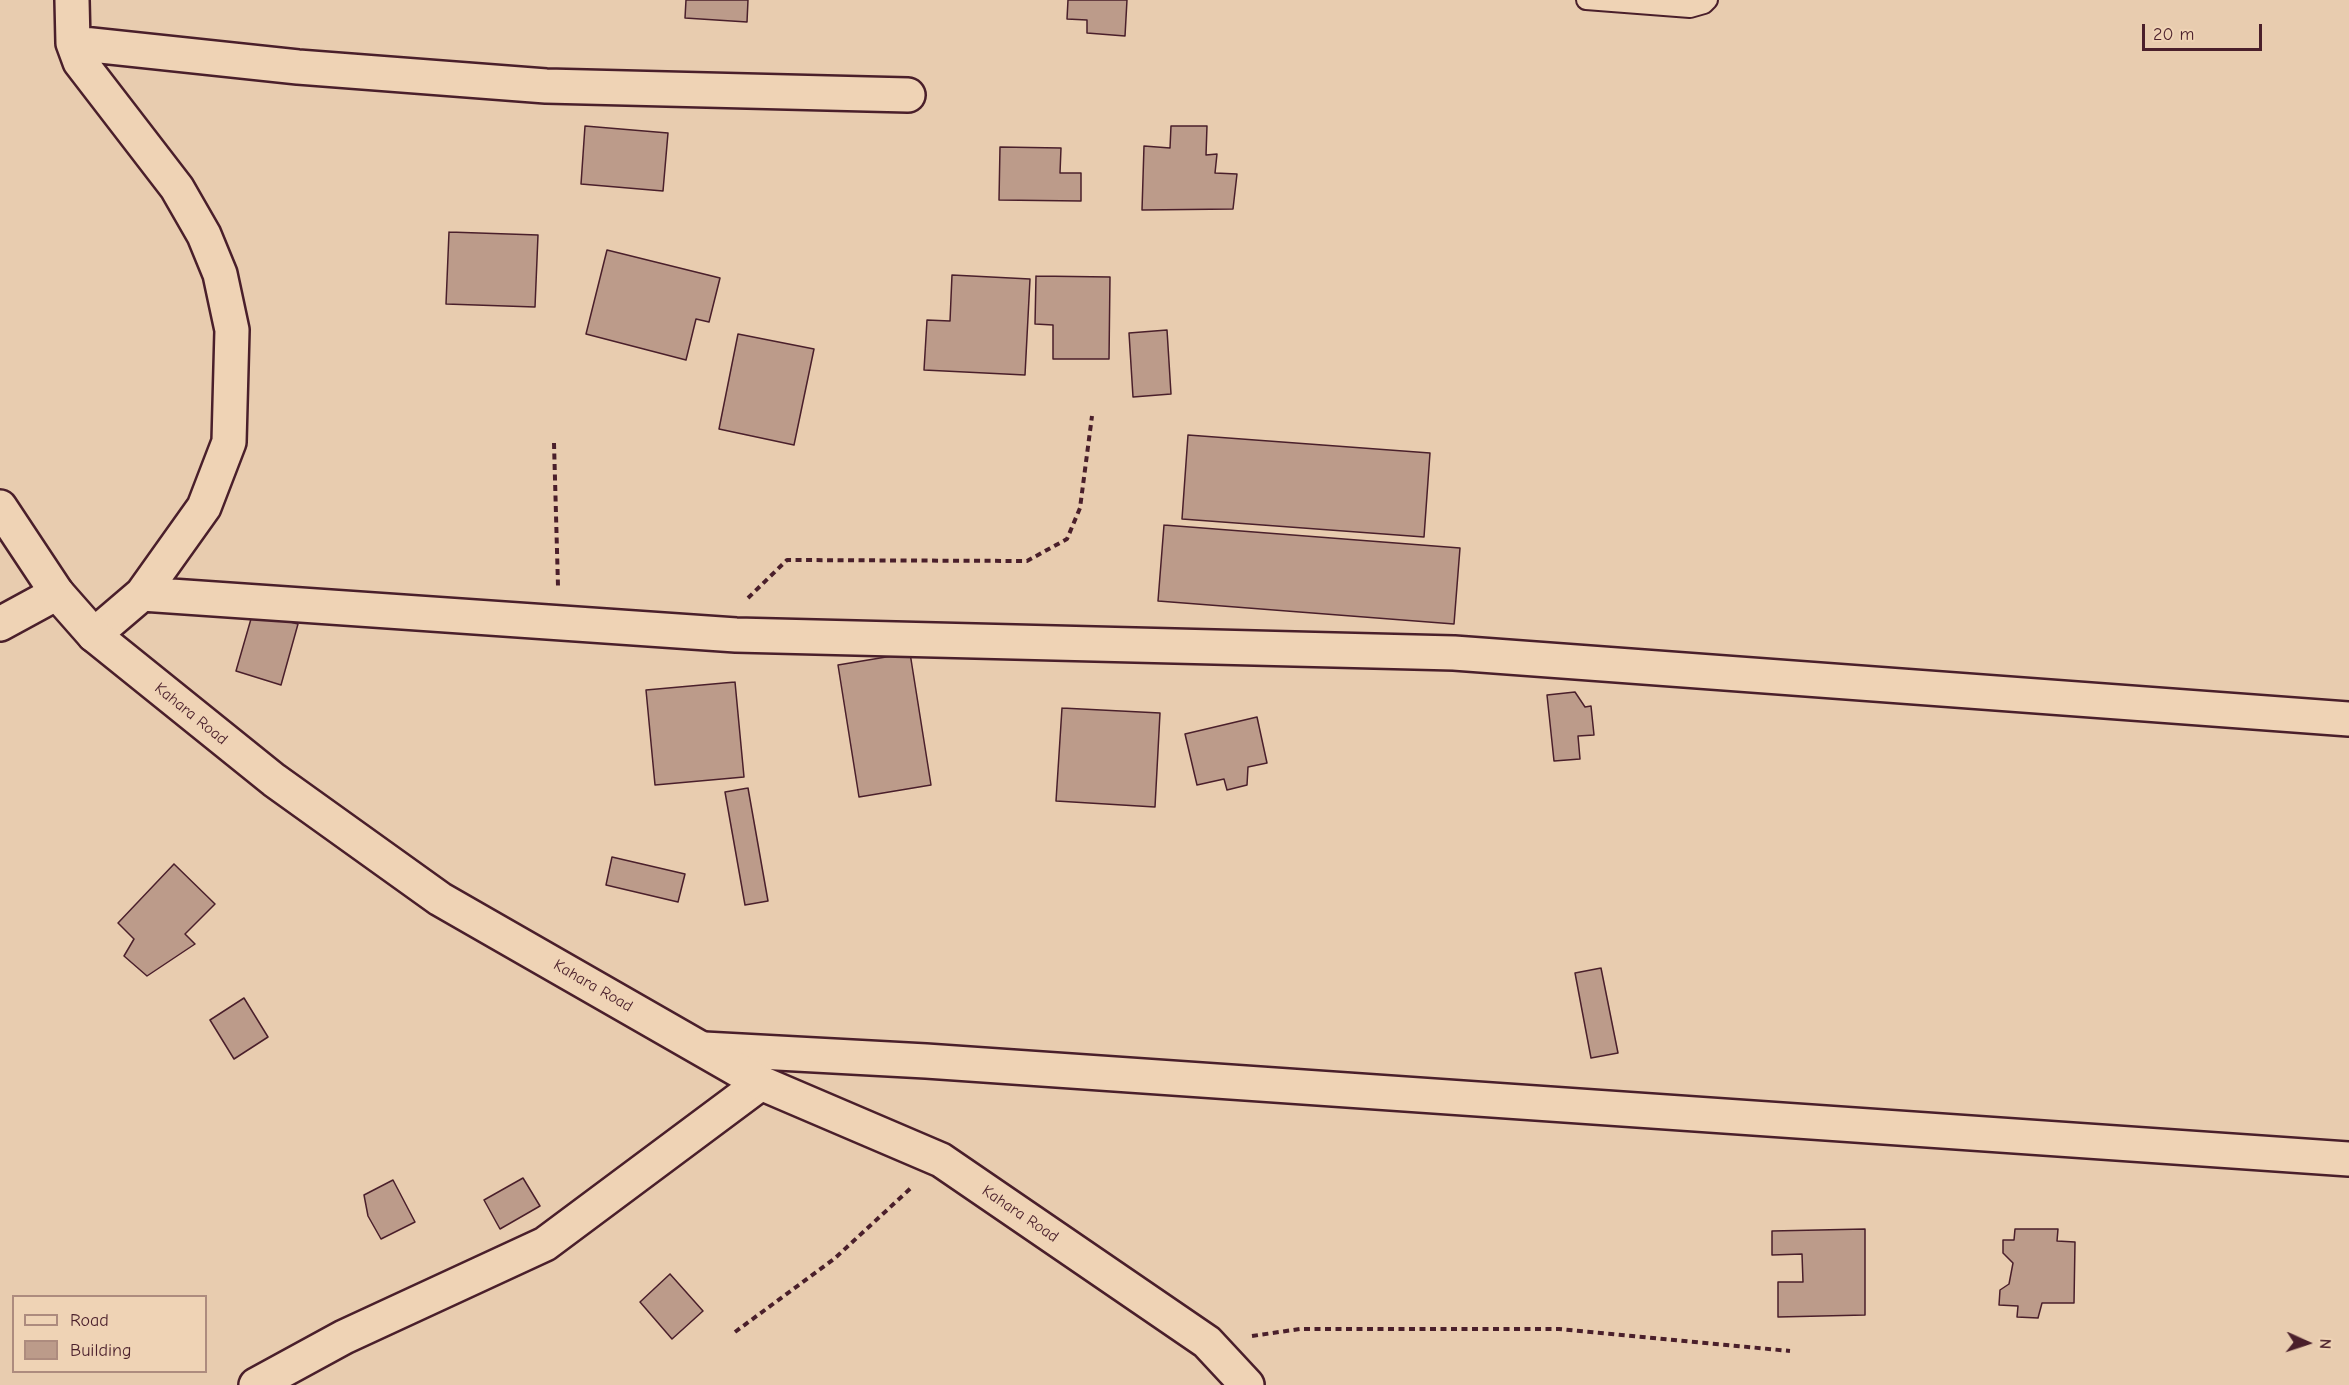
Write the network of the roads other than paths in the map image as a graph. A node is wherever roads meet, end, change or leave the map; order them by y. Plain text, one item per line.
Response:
1 (72, 0) edge
2 (1586, 0) edge
3 (1708, 0) edge
4 (73, 43) junction
5 (908, 95) dead end
6 (0, 507) edge
7 (57, 592) junction
8 (142, 594) junction
9 (0, 624) edge
10 (94, 635) junction
11 (2349, 719) edge
12 (704, 1049) junction
13 (761, 1083) junction
14 (2349, 1158) edge
15 (256, 1385) edge
16 (1247, 1385) edge

1 - 4 street
2 - 3 lane
4 - 5 street
4 - 8 street
6 - 7 street, Kahara Road
7 - 9 street
7 - 10 street, Kahara Road
8 - 10 street
8 - 11 street
10 - 12 street, Kahara Road
12 - 13 street, Kahara Road
12 - 14 street
13 - 15 street
13 - 16 street, Kahara Road

